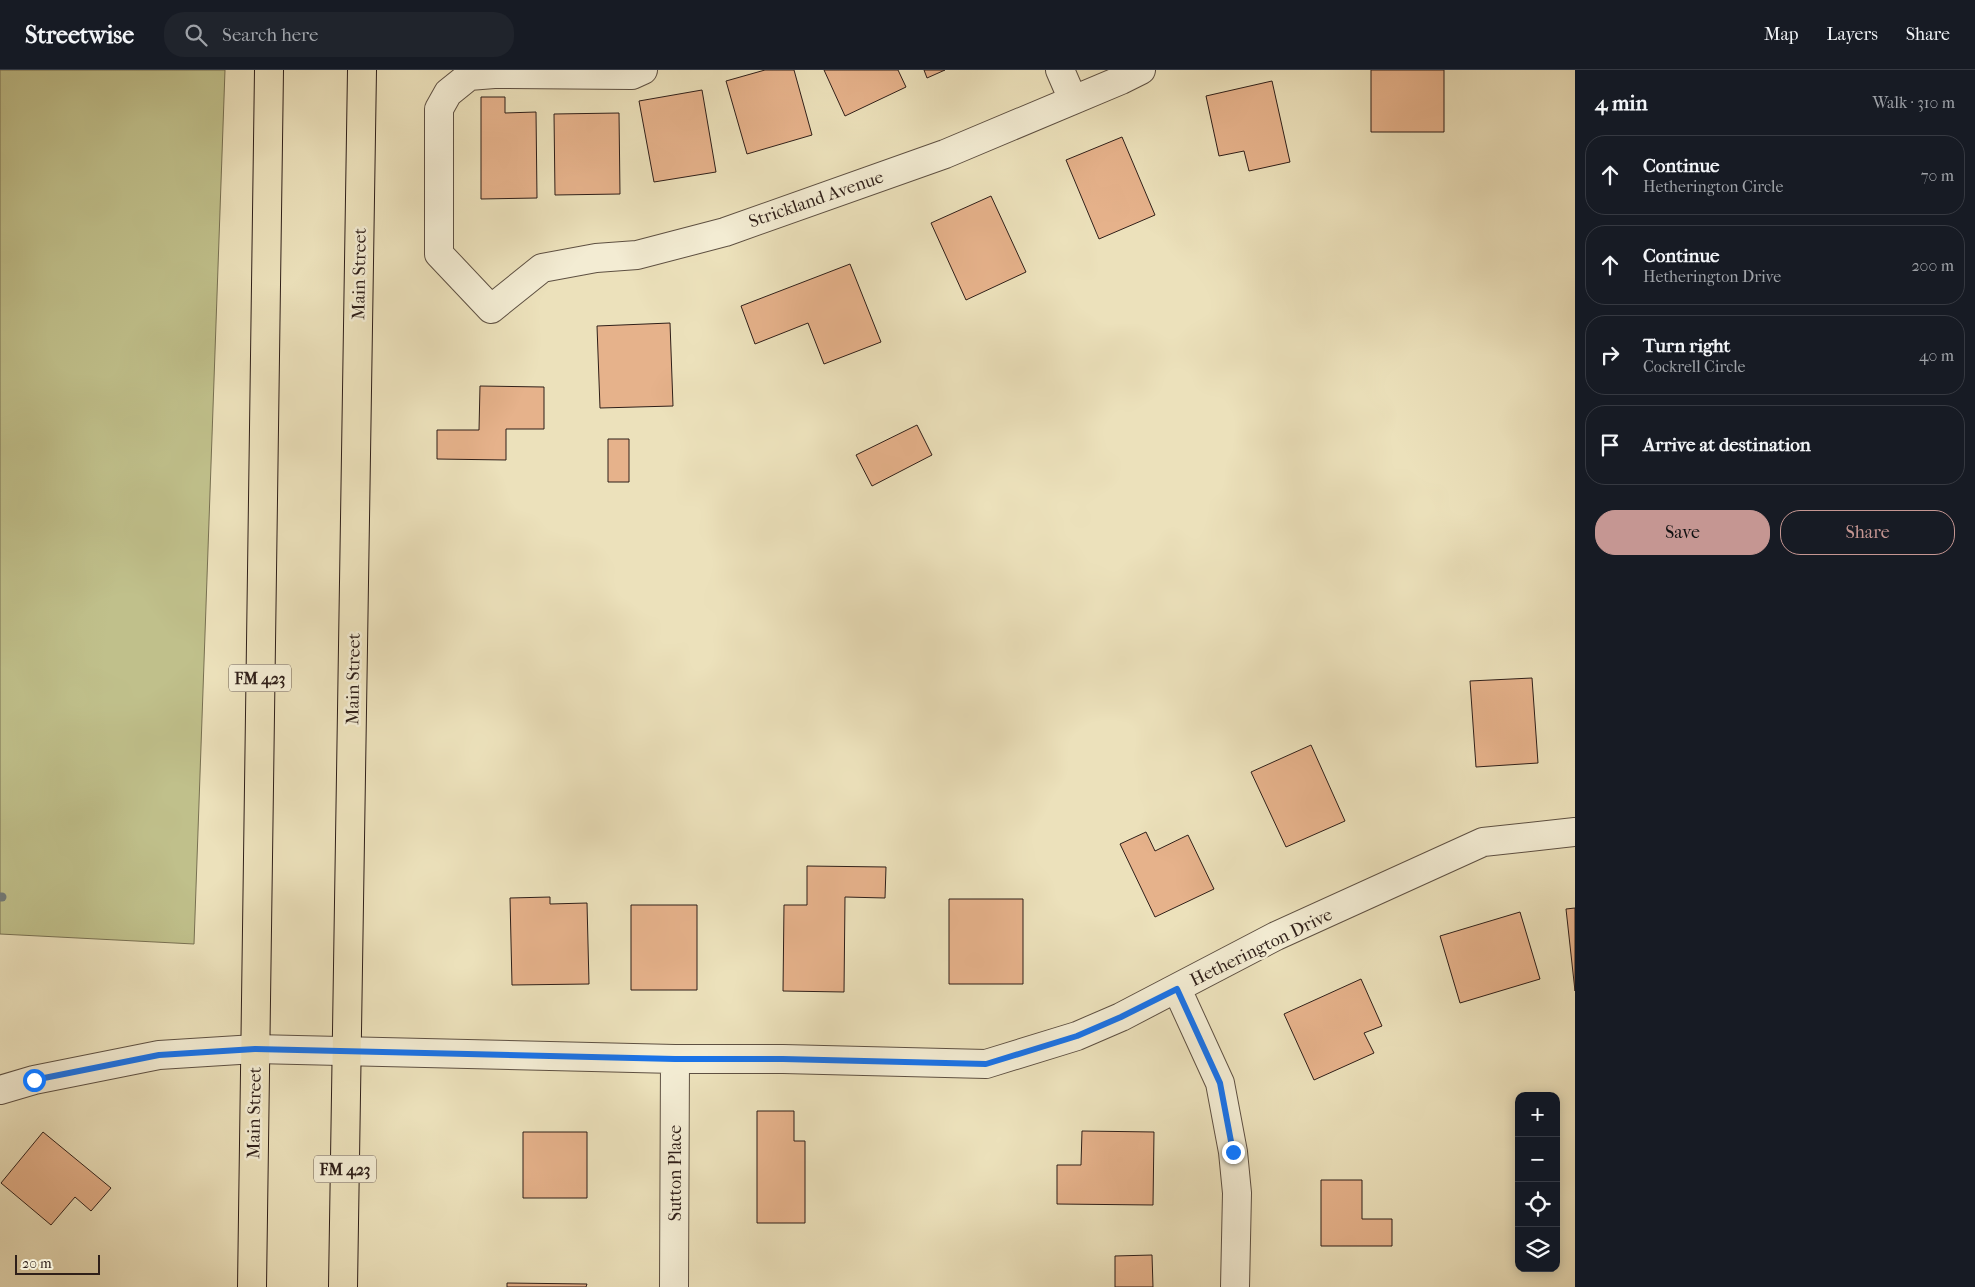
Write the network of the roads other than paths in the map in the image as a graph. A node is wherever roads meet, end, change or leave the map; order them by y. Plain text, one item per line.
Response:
1 (269, 70) edge
2 (362, 70) edge
3 (642, 70) edge
4 (1060, 70) edge
5 (1141, 70) edge
6 (1073, 100) junction
7 (1575, 832) edge
8 (1177, 989) junction
9 (255, 1049) junction
10 (347, 1051) junction
11 (675, 1059) junction
12 (0, 1090) edge
13 (252, 1287) edge
14 (343, 1287) edge
15 (674, 1287) edge
16 (1235, 1287) edge

1 - 9 main road, Main Street / FM 423
2 - 10 main road, Main Street / FM 423
3 - 6 street, Strickland Avenue
4 - 6 street
5 - 6 street, Strickland Avenue
7 - 8 street, Hetherington Drive
8 - 11 street, Hetherington Drive
8 - 16 street
9 - 10 street, Hetherington Drive
9 - 12 street, Hetherington Drive
9 - 13 main road, Main Street / FM 423
10 - 11 street, Hetherington Drive
10 - 14 main road, Main Street / FM 423
11 - 15 street, Sutton Place

